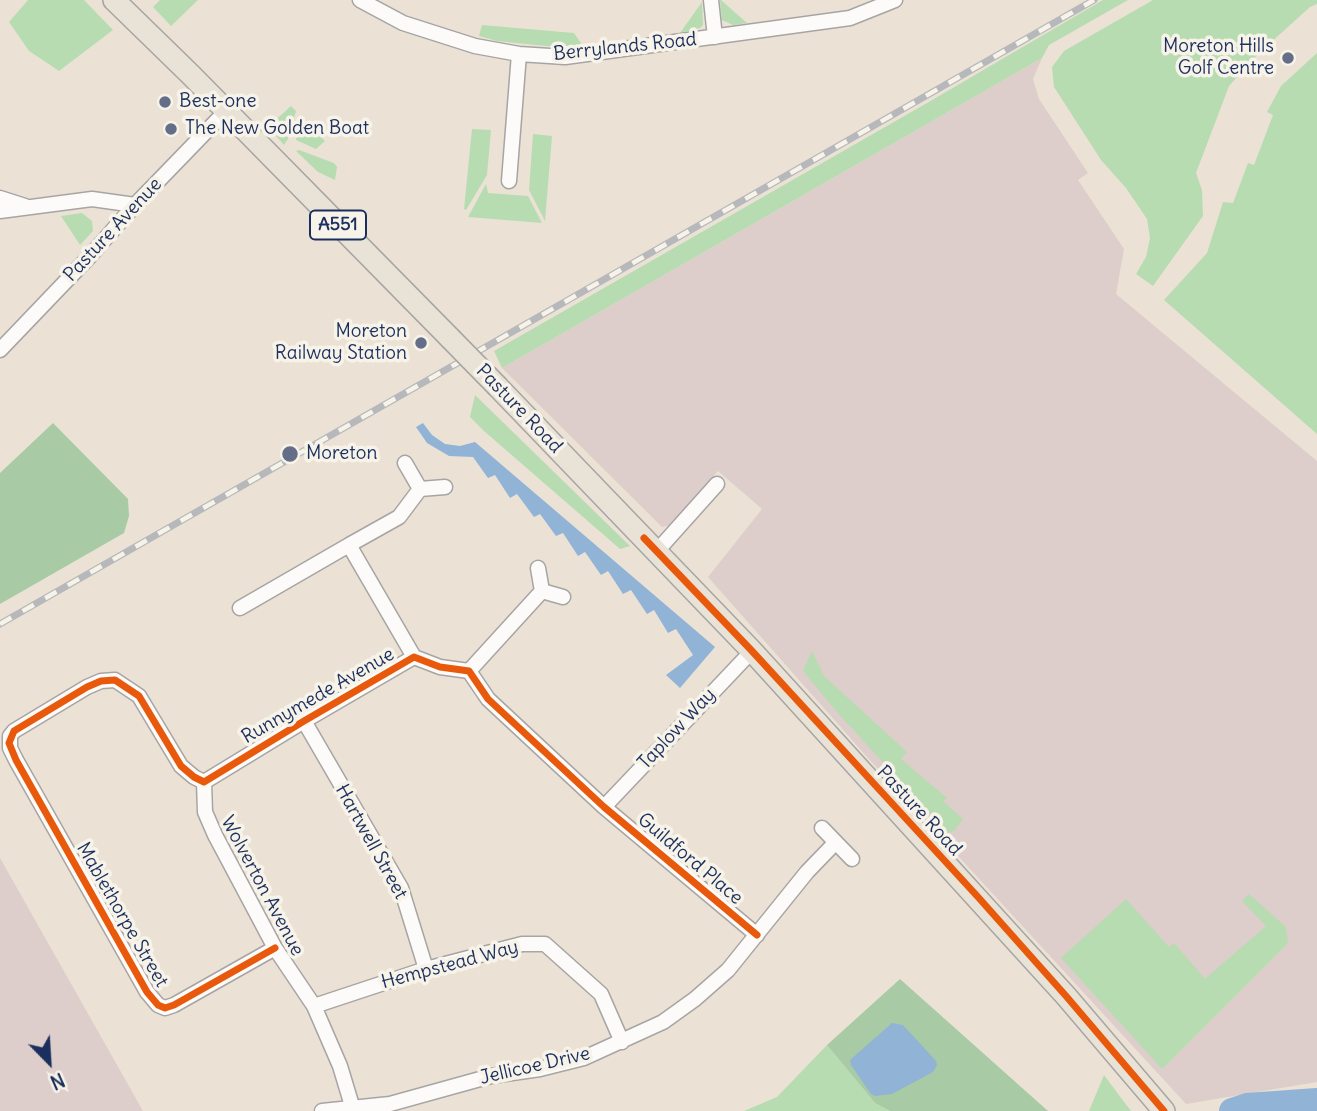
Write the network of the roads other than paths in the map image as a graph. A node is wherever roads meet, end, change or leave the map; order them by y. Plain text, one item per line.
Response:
1 (114, 0) edge
2 (360, 0) edge
3 (710, 0) edge
4 (895, 0) edge
5 (715, 37) junction
6 (519, 54) junction
7 (226, 111) junction
8 (509, 181) dead end
9 (0, 198) edge
10 (135, 205) junction
11 (28, 207) junction
12 (0, 211) edge
13 (0, 350) edge
14 (405, 463) dead end
15 (717, 484) dead end
16 (445, 487) dead end
17 (420, 489) junction
18 (349, 545) junction
19 (657, 551) junction
20 (538, 568) dead end
21 (542, 591) junction
22 (563, 597) dead end
23 (240, 608) dead end
24 (752, 650) junction
25 (414, 657) junction
26 (470, 671) junction
27 (303, 721) junction
28 (204, 782) junction
29 (604, 807) junction
30 (822, 828) dead end
31 (835, 843) junction
32 (852, 859) dead end
33 (757, 935) junction
34 (275, 948) junction
35 (426, 969) junction
36 (314, 1006) junction
37 (622, 1042) junction
38 (353, 1110) edge
39 (322, 1111) edge
40 (1164, 1111) edge

1 - 7 main road, Pasture Road / A551
2 - 6 street, Berrylands Road
3 - 5 street
4 - 5 street, Berrylands Road
5 - 6 street, Berrylands Road
6 - 8 street
7 - 10 street, Pasture Avenue
7 - 19 main road, Pasture Road / A551, bridge
9 - 11 street
10 - 11 street
10 - 13 street, Pasture Avenue
11 - 12 street
14 - 17 street
15 - 19 street
16 - 17 street
17 - 18 street
18 - 23 street
18 - 25 street
19 - 24 main road, Pasture Road / A551
20 - 21 street
21 - 22 street
21 - 26 street
24 - 29 street, Taplow Way
24 - 40 main road, Pasture Road / A551
25 - 26 street, Runnymede Avenue
25 - 27 street, Runnymede Avenue
26 - 29 street
27 - 28 street, Runnymede Avenue
27 - 35 street, Hartwell Street
28 - 34 street, Wolverton Avenue
28 - 34 street, Mablethorpe Street
29 - 33 street, Guildford Place
30 - 31 street
31 - 32 street
31 - 33 street, Jellicoe Drive
33 - 37 street, Jellicoe Drive
34 - 36 street, Wolverton Avenue
35 - 36 street, Hempstead Way
35 - 37 street, Hempstead Way
36 - 38 street, Wolverton Avenue
37 - 38 street, Jellicoe Drive
38 - 39 street, Jellicoe Drive

